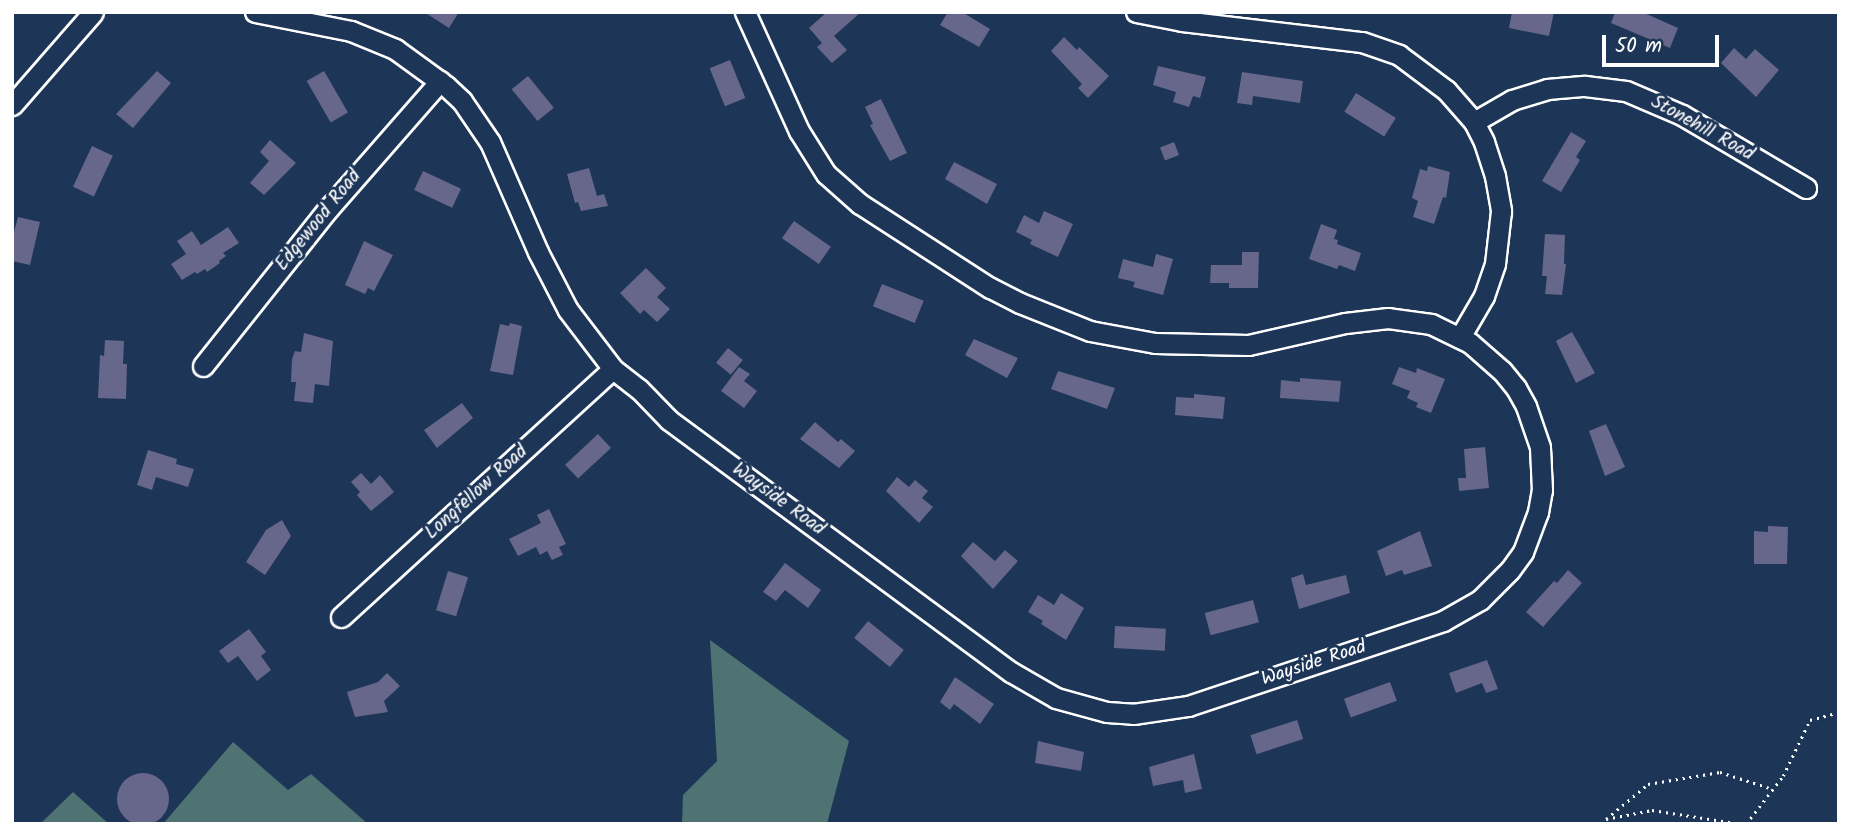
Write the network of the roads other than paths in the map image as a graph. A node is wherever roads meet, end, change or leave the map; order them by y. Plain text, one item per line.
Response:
1 (93, 12) edge
2 (255, 12) edge
3 (745, 12) edge
4 (1136, 12) edge
5 (440, 81) junction
6 (12, 105) edge
7 (1474, 122) junction
8 (1805, 188) dead end
9 (1460, 337) junction
10 (204, 366) dead end
11 (613, 369) junction
12 (341, 617) dead end

1 - 6 street
2 - 5 street, Wayside Road
3 - 9 street, Wayside Road
4 - 7 street
5 - 10 street, Edgewood Road
5 - 11 street, Wayside Road
7 - 8 street, Stonehill Road
7 - 9 street
9 - 11 street, Wayside Road
11 - 12 street, Longfellow Road

